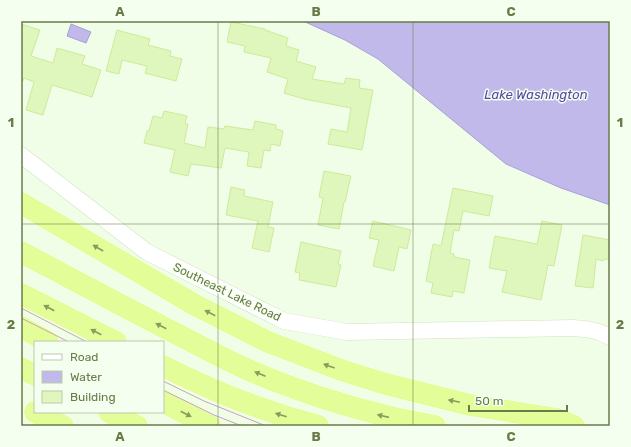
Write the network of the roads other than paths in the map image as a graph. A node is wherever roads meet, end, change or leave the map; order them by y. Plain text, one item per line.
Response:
1 (21, 155) edge
2 (21, 203) edge
3 (21, 252) edge
4 (21, 262) edge
5 (21, 294) edge
6 (113, 301) junction
7 (21, 327) edge
8 (610, 337) edge
9 (46, 341) edge
10 (114, 341) edge
11 (164, 366) edge
12 (21, 368) edge
13 (34, 374) edge
14 (164, 403) edge
15 (21, 405) edge
16 (34, 412) edge
17 (37, 413) edge
18 (110, 413) edge
19 (63, 426) edge
20 (137, 426) edge
21 (210, 426) edge
22 (318, 426) edge
23 (435, 426) edge
24 (574, 426) edge

1 - 8 street, Southeast Lake Road
24 -> 2 highway
3 - 6 highway
4 - 6 highway
10 -> 5 highway
23 -> 6 highway
7 - 9 highway
22 -> 11 highway
12 - 13 highway
14 -> 21 highway
15 - 16 highway
17 - 19 highway
18 - 20 highway

